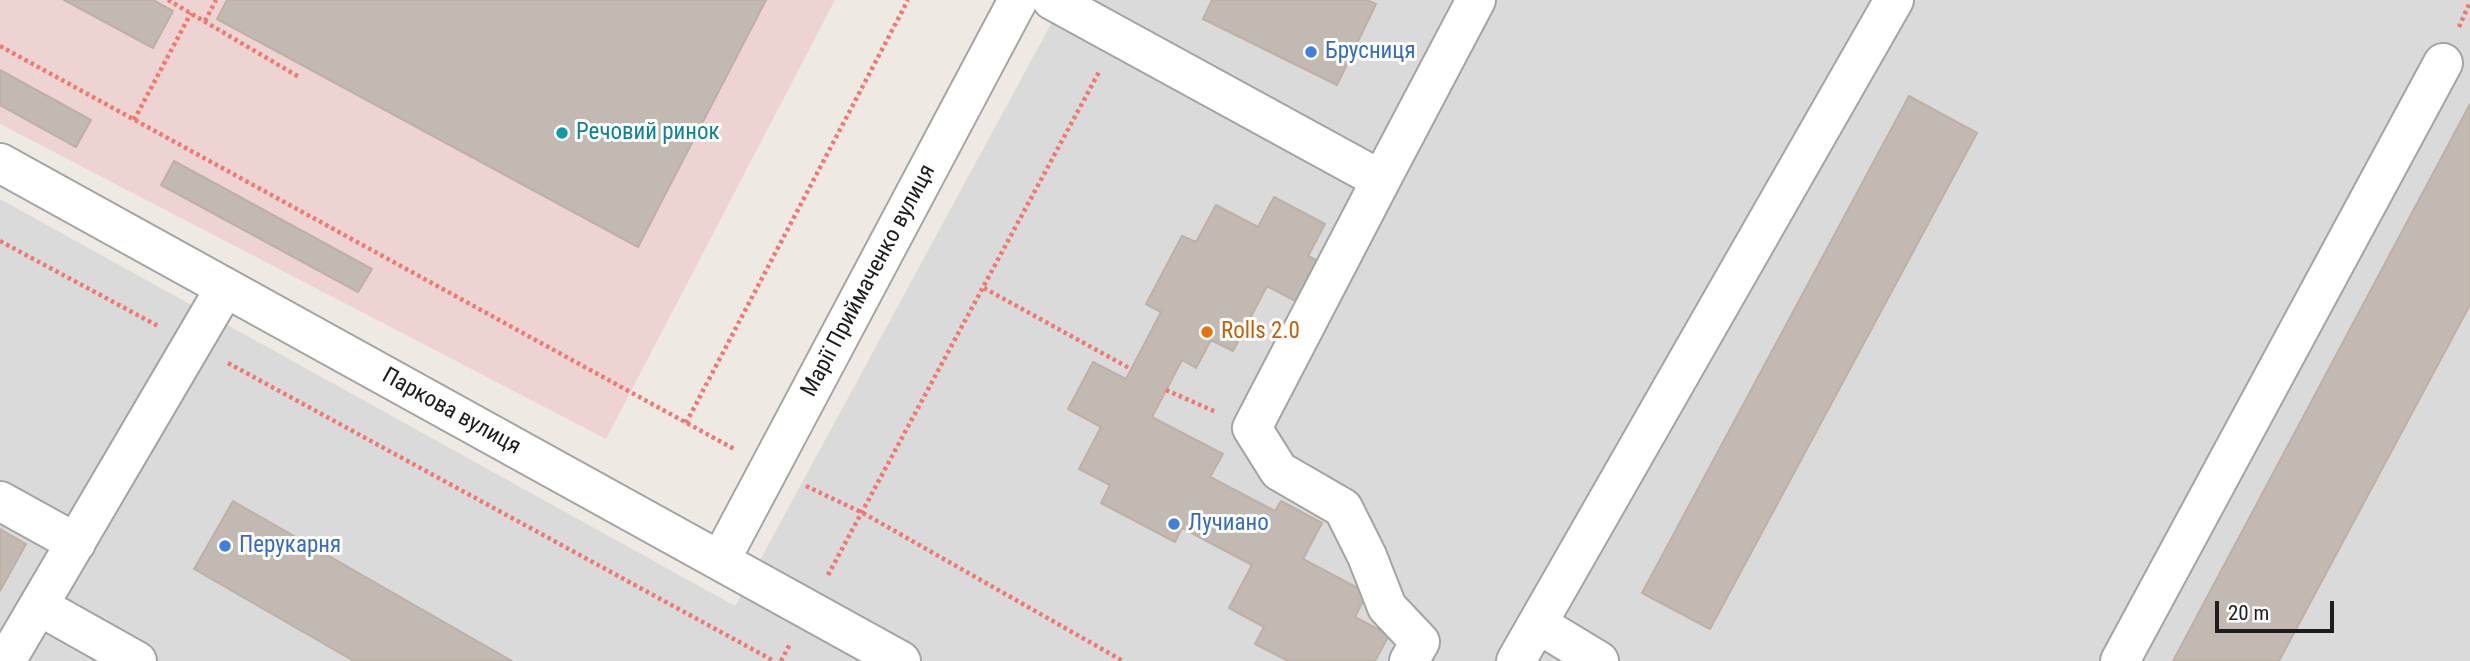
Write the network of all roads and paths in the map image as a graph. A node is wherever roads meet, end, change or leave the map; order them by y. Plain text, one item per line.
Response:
1 (169, 0) edge
2 (216, 0) edge
3 (908, 0) edge
4 (1018, 0) edge
5 (1052, 0) edge
6 (1476, 0) edge
7 (1894, 0) edge
8 (191, 13) junction
9 (205, 21) junction
10 (1118, 37) junction
11 (0, 47) edge
12 (2443, 63) dead end
13 (299, 77) dead end
14 (134, 120) junction
15 (0, 163) edge
16 (1381, 180) junction
17 (0, 240) edge
18 (225, 288) junction
19 (984, 288) junction
20 (192, 344) junction
21 (1131, 369) dead end
22 (1166, 390) dead end
23 (686, 423) junction
24 (1252, 428) junction
25 (769, 469) junction
26 (0, 501) edge
27 (863, 513) junction
28 (76, 543) junction
29 (720, 561) junction
30 (39, 606) junction
31 (1538, 624) junction
32 (896, 660) edge
33 (6, 661) edge
34 (136, 661) edge
35 (774, 661) edge
36 (1123, 661) edge
37 (1409, 661) edge
38 (1516, 661) edge
39 (1599, 661) edge
40 (2120, 661) edge

1 - 8 path
2 - 9 path
3 - 23 path
4 - 25 street, Марії Приймаченко вулиця
5 - 10 street
6 - 16 street
7 - 31 street
8 - 9 path
8 - 14 path
9 - 13 path
10 - 16 street
10 - 19 path
11 - 14 path
12 - 40 street
14 - 23 path
15 - 18 street, Паркова вулиця
16 - 24 street
17 - 20 path
18 - 20 street
18 - 29 street, Паркова вулиця
19 - 21 path
19 - 27 path
20 - 28 street
20 - 35 path
22 - 24 path
23 - 25 path
24 - 37 street
25 - 27 path
25 - 29 street, Марії Приймаченко вулиця
26 - 28 street
27 - 36 path
28 - 30 street
29 - 32 street, Паркова вулиця
30 - 33 street
30 - 34 street
31 - 38 street
31 - 39 street

